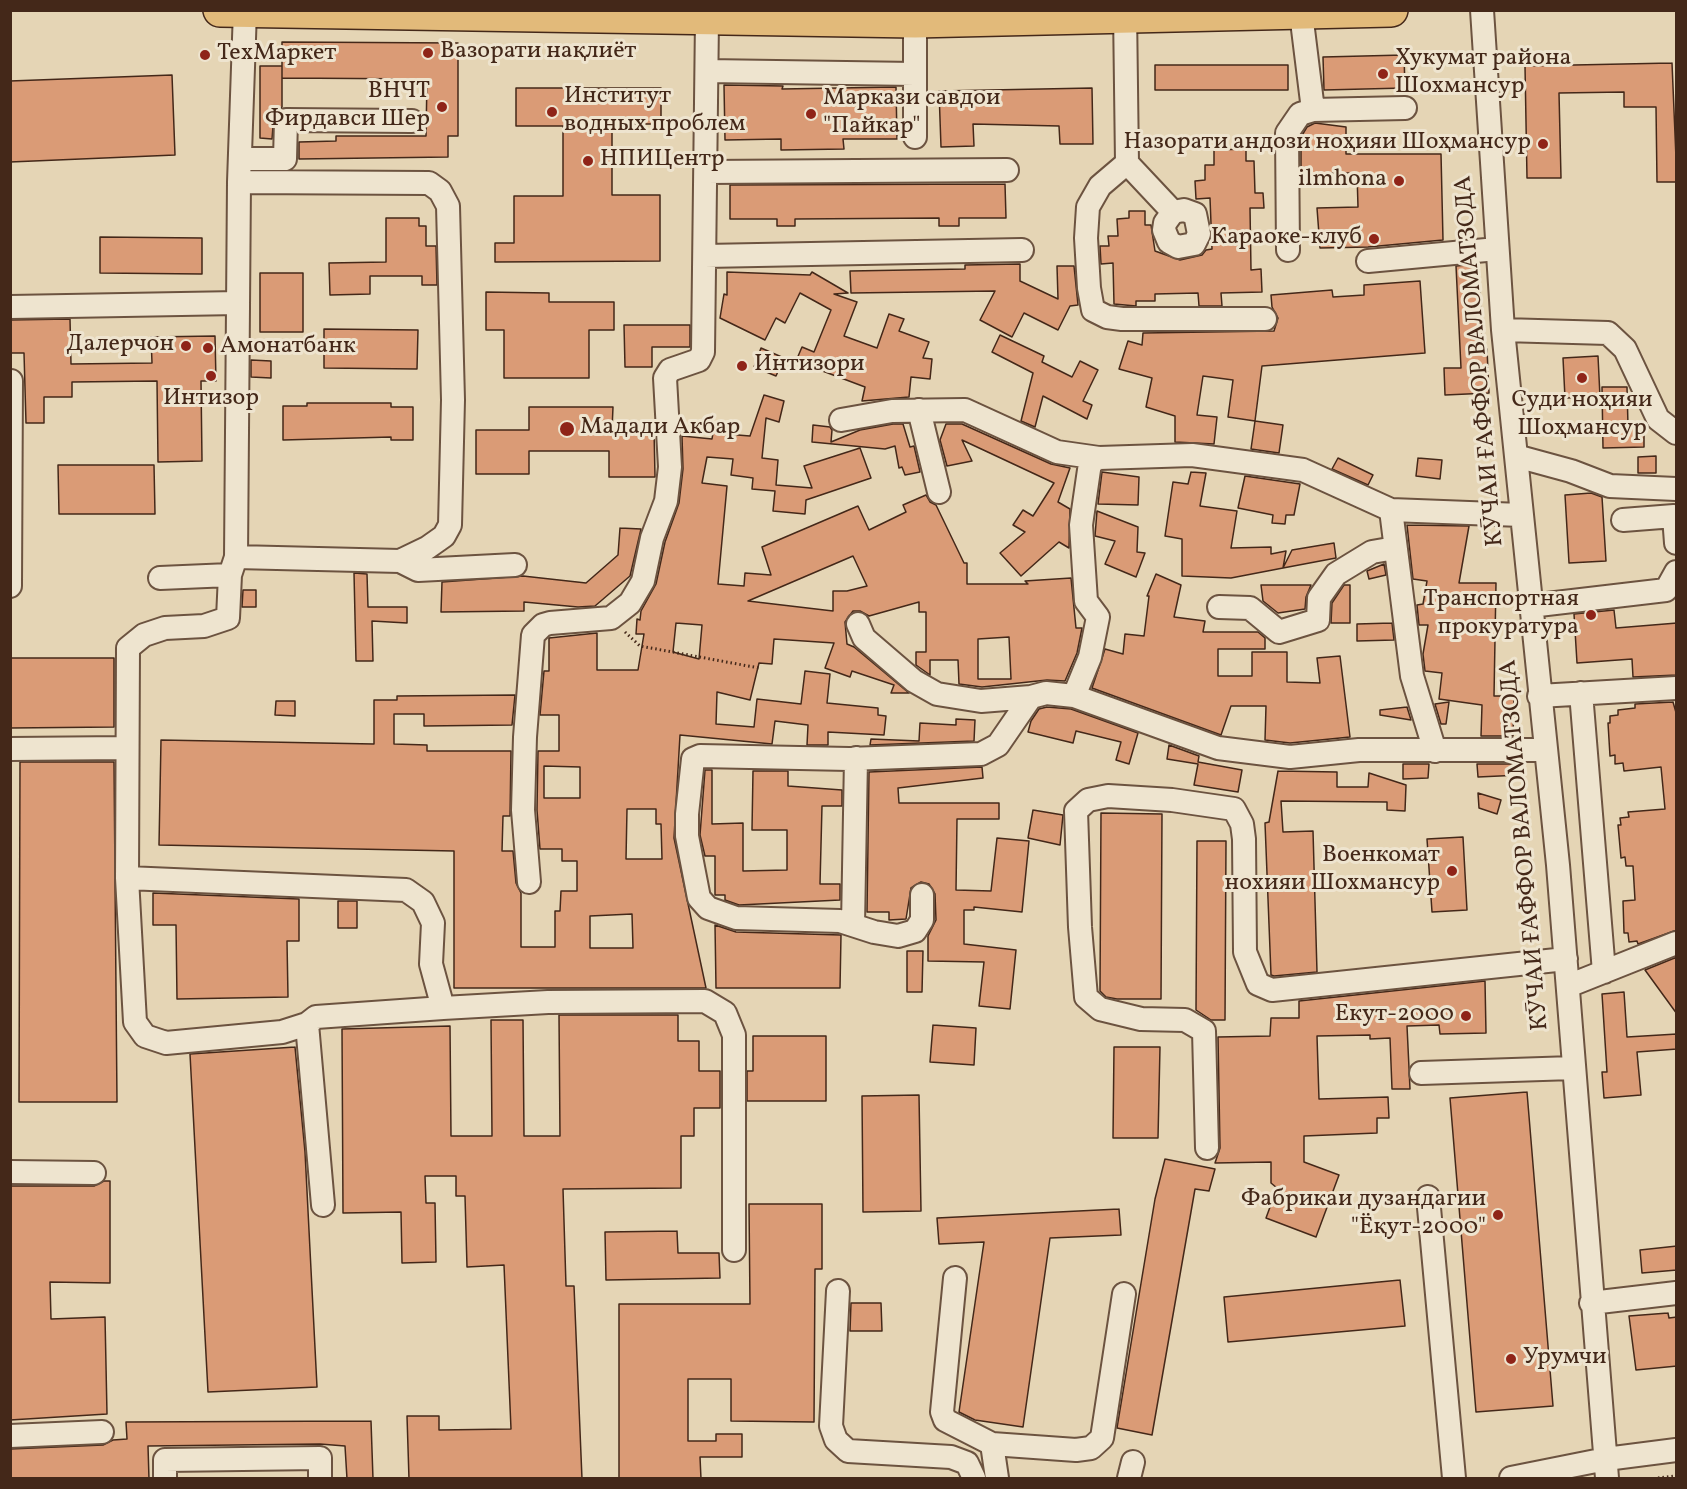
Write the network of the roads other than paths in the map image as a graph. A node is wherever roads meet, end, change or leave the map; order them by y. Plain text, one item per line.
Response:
1 (220, 10) edge
2 (1391, 10) edge
3 (1482, 10) edge
4 (244, 11) edge
5 (1301, 13) junction
6 (668, 14) edge
7 (1125, 14) edge
8 (959, 16) edge
9 (707, 19) junction
10 (915, 21) junction
11 (707, 71) junction
12 (915, 74) junction
13 (1405, 108) dead end
14 (1313, 110) junction
15 (412, 121) dead end
16 (915, 137) dead end
17 (240, 159) junction
18 (1127, 163) junction
19 (1006, 170) dead end
20 (706, 172) junction
21 (239, 182) junction
22 (1173, 212) dead end
23 (1497, 249) junction
24 (1022, 250) dead end
25 (1288, 250) dead end
26 (705, 256) junction
27 (1368, 261) dead end
28 (238, 303) junction
29 (10, 308) edge
30 (1265, 319) dead end
31 (1503, 330) junction
32 (11, 381) edge
33 (919, 410) junction
34 (841, 420) dead end
35 (1677, 433) edge
36 (1516, 456) junction
37 (1099, 458) junction
38 (1677, 489) edge
39 (939, 492) dead end
40 (1391, 510) junction
41 (1521, 515) junction
42 (1623, 520) dead end
43 (1677, 543) edge
44 (1395, 549) junction
45 (400, 561) junction
46 (515, 565) dead end
47 (233, 566) junction
48 (1677, 572) edge
49 (160, 578) dead end
50 (10, 586) edge
51 (1530, 606) junction
52 (1219, 607) dead end
53 (858, 624) dead end
54 (1677, 688) edge
55 (1581, 693) junction
56 (1074, 696) junction
57 (1539, 696) junction
58 (1031, 697) junction
59 (126, 748) junction
60 (10, 749) edge
61 (1545, 750) junction
62 (1435, 751) junction
63 (856, 759) junction
64 (127, 878) junction
65 (529, 882) dead end
66 (922, 895) dead end
67 (853, 925) junction
68 (1677, 943) edge
69 (1566, 959) junction
70 (1604, 972) junction
71 (1568, 986) junction
72 (443, 1008) junction
73 (307, 1024) junction
74 (1573, 1068) junction
75 (1421, 1073) dead end
76 (1207, 1148) dead end
77 (10, 1172) edge
78 (93, 1173) dead end
79 (1428, 1197) dead end
80 (323, 1205) dead end
81 (734, 1250) dead end
82 (955, 1278) dead end
83 (838, 1290) dead end
84 (1677, 1293) edge
85 (1124, 1294) dead end
86 (1591, 1303) junction
87 (102, 1432) dead end
88 (10, 1436) edge
89 (992, 1444) junction
90 (1668, 1451) edge
91 (1607, 1469) edge
92 (165, 1479) edge
93 (320, 1479) edge
94 (974, 1479) edge
95 (997, 1479) edge
96 (1454, 1479) edge
97 (1511, 1479) edge

1 - 4 highway
2 - 5 highway
3 - 23 street, КӮЧАИ ҒАФФОР ВАЛОМАТЗОДА
4 - 6 highway
4 - 17 street
5 - 7 highway
5 - 14 street
6 - 9 highway
7 - 8 highway
7 - 18 street
8 - 10 highway
9 - 10 highway
9 - 11 street
10 - 12 street
11 - 12 street
11 - 20 street
12 - 16 street
13 - 14 street
14 - 25 street
15 - 17 street
17 - 21 street
18 - 22 street
18 - 30 street
19 - 20 street
20 - 26 street
21 - 28 street
21 - 45 street
23 - 27 street
23 - 31 street, КӮЧАИ ҒАФФОР ВАЛОМАТЗОДА
24 - 26 street
26 - 65 street
28 - 29 street
28 - 47 street
31 - 35 street
31 - 36 street, КӮЧАИ ҒАФФОР ВАЛОМАТЗОДА
32 - 50 street
33 - 34 street
33 - 37 street
33 - 39 street
36 - 38 street
36 - 41 street, КӮЧАИ ҒАФФОР ВАЛОМАТЗОДА
37 - 40 street
37 - 56 street
40 - 41 street
40 - 44 street
41 - 51 street, КӮЧАИ ҒАФФОР ВАЛОМАТЗОДА
42 - 43 street
44 - 52 street
44 - 62 street
45 - 46 street
45 - 47 street
47 - 49 street
47 - 59 street
48 - 51 street
51 - 57 street, КӮЧАИ ҒАФФОР ВАЛОМАТЗОДА
53 - 58 street
54 - 55 street
55 - 57 street
55 - 70 street
56 - 58 street
56 - 62 street
57 - 61 street, КӮЧАИ ҒАФФОР ВАЛОМАТЗОДА
58 - 63 street
59 - 60 street
59 - 64 street
61 - 62 street
61 - 69 street, КӮЧАИ ҒАФФОР ВАЛОМАТЗОДА
63 - 67 street
63 - 67 street
64 - 72 street
64 - 73 street
66 - 67 street
68 - 70 street
69 - 71 street, КӮЧАИ ҒАФФОР ВАЛОМАТЗОДА
69 - 76 street
70 - 71 street
71 - 74 street, КӮЧАИ ҒАФФОР ВАЛОМАТЗОДА
72 - 73 street
72 - 81 street
73 - 80 street
74 - 75 street
74 - 86 street, КӮЧАИ ҒАФФОР ВАЛОМАТЗОДА
77 - 78 street
79 - 96 street
82 - 89 street
83 - 94 street
84 - 86 street
85 - 89 street
86 - 91 street, КӮЧАИ ҒАФФОР ВАЛОМАТЗОДА
87 - 88 street
89 - 95 street
90 - 91 street
91 - 97 street
92 - 93 street

